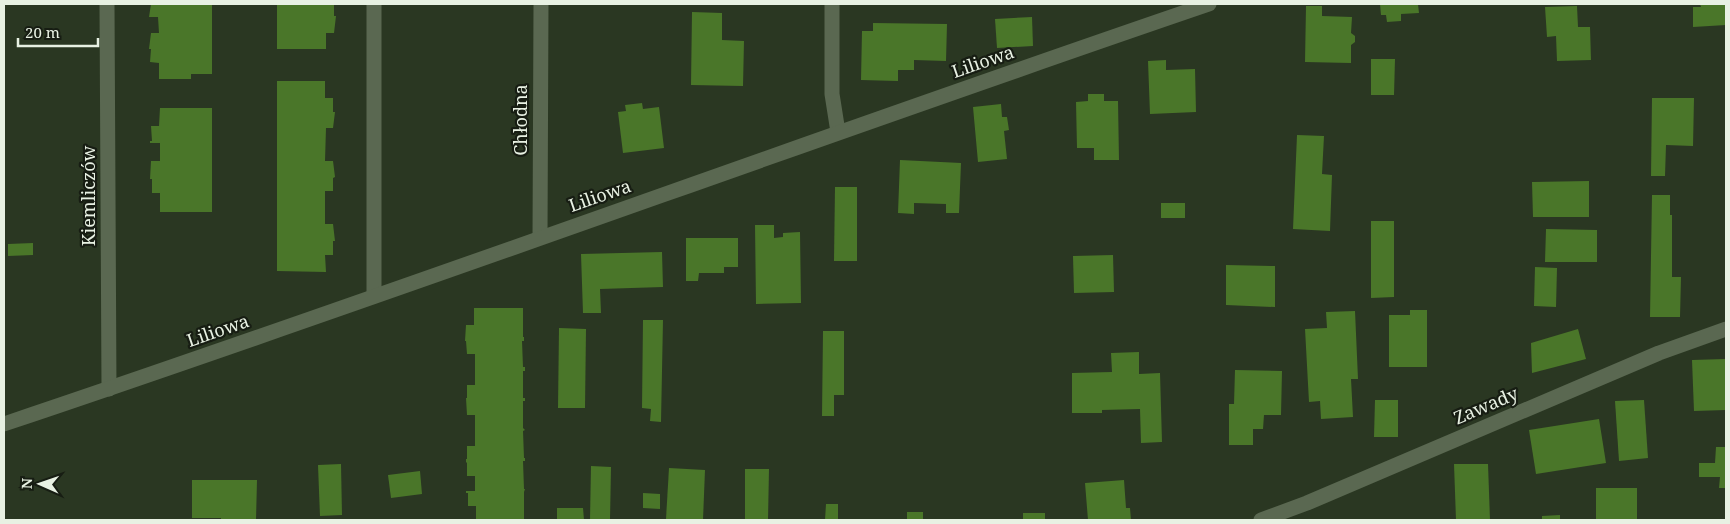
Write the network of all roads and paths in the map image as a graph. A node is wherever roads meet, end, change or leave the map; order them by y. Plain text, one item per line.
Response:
1 (107, 4) edge
2 (374, 4) edge
3 (541, 4) edge
4 (832, 4) edge
5 (1209, 4) edge
6 (838, 132) junction
7 (540, 237) junction
8 (374, 296) junction
9 (1726, 328) edge
10 (109, 388) junction
11 (4, 424) edge
12 (1261, 520) edge

1 - 10 street, Kiemliczów
2 - 8 street
3 - 7 street, Chłodna
4 - 6 street
5 - 6 street, Liliowa
6 - 7 street, Liliowa
7 - 8 street, Liliowa
8 - 10 street, Liliowa
9 - 12 street, Zawady
10 - 11 street, Liliowa

